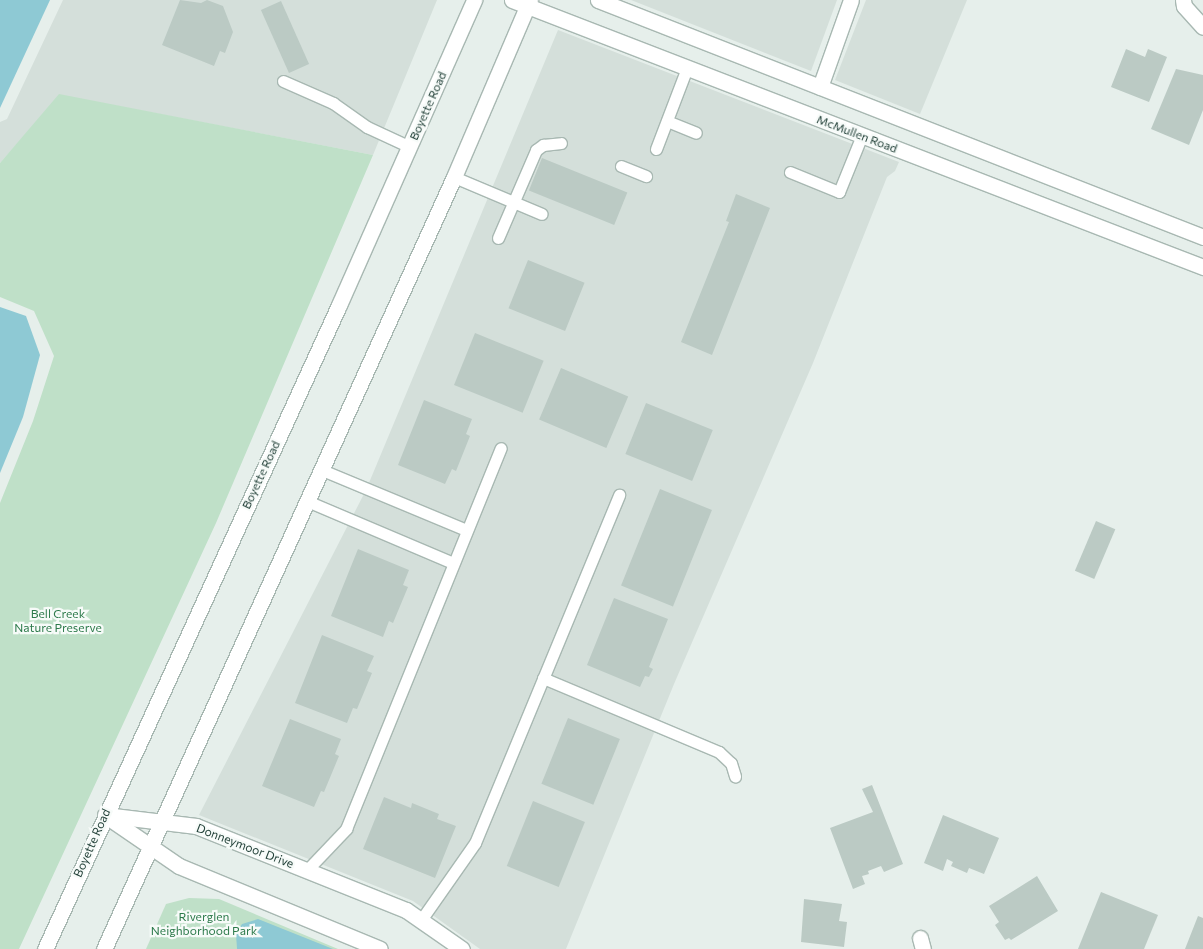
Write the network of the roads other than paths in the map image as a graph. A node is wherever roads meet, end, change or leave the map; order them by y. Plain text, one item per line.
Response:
1 (474, 0) edge
2 (512, 0) edge
3 (598, 0) edge
4 (851, 0) edge
5 (1183, 0) edge
6 (529, 3) edge
7 (1203, 27) edge
8 (687, 68) junction
9 (283, 81) dead end
10 (820, 87) junction
11 (667, 121) junction
12 (696, 133) dead end
13 (862, 136) junction
14 (560, 143) dead end
15 (410, 147) junction
16 (656, 149) dead end
17 (621, 166) dead end
18 (790, 172) dead end
19 (646, 176) dead end
20 (454, 177) junction
21 (513, 202) junction
22 (542, 214) dead end
23 (1203, 237) edge
24 (498, 238) dead end
25 (1203, 266) edge
26 (501, 448) dead end
27 (322, 470) junction
28 (620, 495) dead end
29 (307, 501) junction
30 (466, 530) junction
31 (453, 563) junction
32 (543, 678) junction
33 (735, 776) dead end
34 (105, 815) junction
35 (161, 822) junction
36 (149, 846) junction
37 (307, 870) junction
38 (421, 920) junction
39 (45, 949) edge
40 (104, 949) edge
41 (380, 949) edge
42 (462, 949) edge

1 - 15 street, Boyette Road
2 - 6 street, McMullen Road
3 - 10 street
4 - 10 street
5 - 7 street
6 - 8 street, McMullen Road
6 - 20 street
8 - 11 lane
8 - 13 street, McMullen Road
9 - 15 lane
10 - 23 street
11 - 12 lane
11 - 16 lane
13 - 18 lane
13 - 25 street, McMullen Road
14 - 21 lane
15 - 34 street, Boyette Road
17 - 19 lane
20 - 21 lane
20 - 27 street
21 - 22 lane
21 - 24 lane
26 - 30 lane
27 - 29 street
27 - 30 lane
28 - 32 lane
29 - 31 lane
29 - 35 street
30 - 31 lane
31 - 37 lane
32 - 33 lane
32 - 38 lane
34 - 35 street, Donneymoor Drive
34 - 36 street
34 - 39 street, Boyette Road
35 - 36 street
35 - 37 street, Donneymoor Drive
36 - 40 street
36 - 41 street
37 - 38 street, Donneymoor Drive
38 - 42 street, Donneymoor Drive

